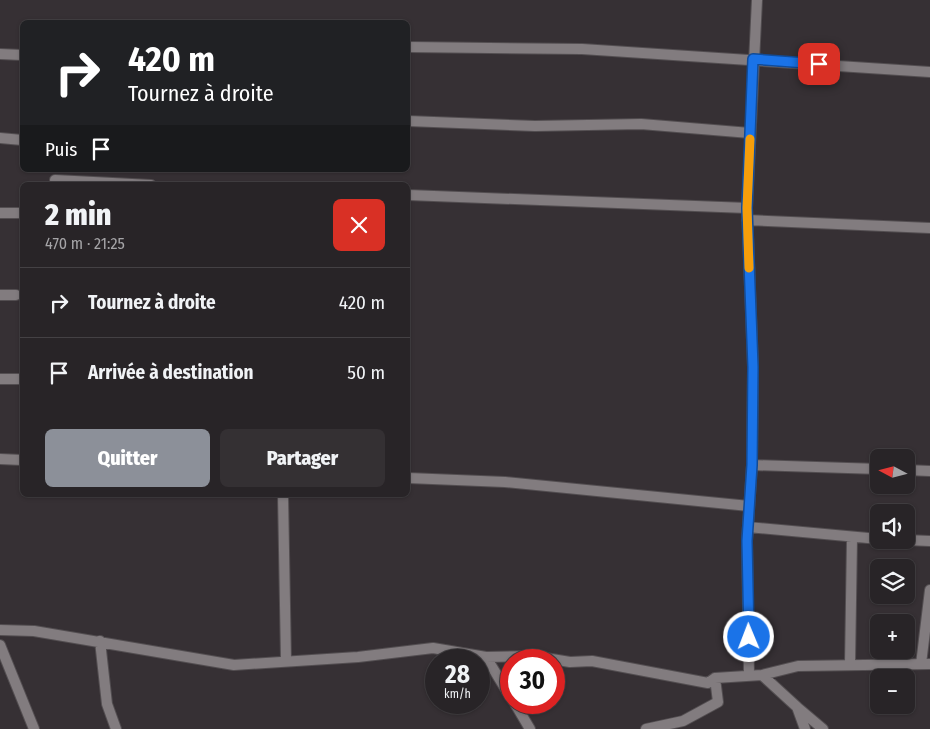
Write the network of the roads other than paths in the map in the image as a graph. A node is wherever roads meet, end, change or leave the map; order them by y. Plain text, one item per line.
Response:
1 (757, 0) edge
2 (410, 48) edge
3 (0, 54) edge
4 (20, 56) edge
5 (753, 59) junction
6 (930, 72) edge
7 (410, 121) edge
8 (750, 133) junction
9 (0, 138) edge
10 (20, 140) edge
11 (55, 180) dead end
12 (93, 182) edge
13 (410, 195) edge
14 (747, 208) junction
15 (0, 213) edge
16 (20, 213) edge
17 (747, 220) junction
18 (930, 228) edge
19 (0, 295) edge
20 (16, 295) dead end
21 (0, 379) edge
22 (20, 379) edge
23 (0, 459) edge
24 (20, 460) edge
25 (752, 465) junction
26 (870, 469) edge
27 (915, 470) edge
28 (930, 471) edge
29 (410, 478) edge
30 (283, 497) edge
31 (749, 506) junction
32 (748, 527) junction
33 (852, 538) junction
34 (870, 539) edge
35 (915, 540) edge
36 (930, 541) edge
37 (930, 590) edge
38 (0, 630) edge
39 (100, 641) junction
40 (0, 645) edge
41 (425, 649) edge
42 (426, 649) edge
43 (440, 649) edge
44 (490, 657) edge
45 (286, 660) junction
46 (490, 664) edge
47 (850, 664) junction
48 (926, 664) edge
49 (762, 675) junction
50 (749, 676) junction
51 (715, 678) junction
52 (500, 680) edge
53 (798, 707) junction
54 (521, 714) edge
55 (34, 729) edge
56 (116, 729) edge
57 (530, 729) edge
58 (646, 729) edge
59 (804, 729) edge
60 (823, 729) edge

1 - 5 street
2 - 5 street
3 - 4 street
5 - 6 street
5 - 8 street
7 - 8 street
8 - 14 street
9 - 10 street
11 - 12 street
13 - 14 street
14 - 17 street
15 - 16 street
17 - 18 street
17 - 25 street
19 - 20 street
21 - 22 street
23 - 24 street
25 - 26 street
25 - 31 street
27 - 28 street
29 - 31 street
30 - 45 street
31 - 32 street
32 - 33 street
32 - 50 street
33 - 34 street
33 - 47 street
35 - 36 street
37 - 48 street
38 - 39 street
39 - 45 street
39 - 56 street
40 - 55 street
41 - 45 street
42 - 43 street
44 - 51 street
46 - 52 street
47 - 48 street
47 - 49 street
49 - 50 street
49 - 53 street
50 - 51 street
51 - 58 street
53 - 59 street
53 - 60 street
54 - 57 street

